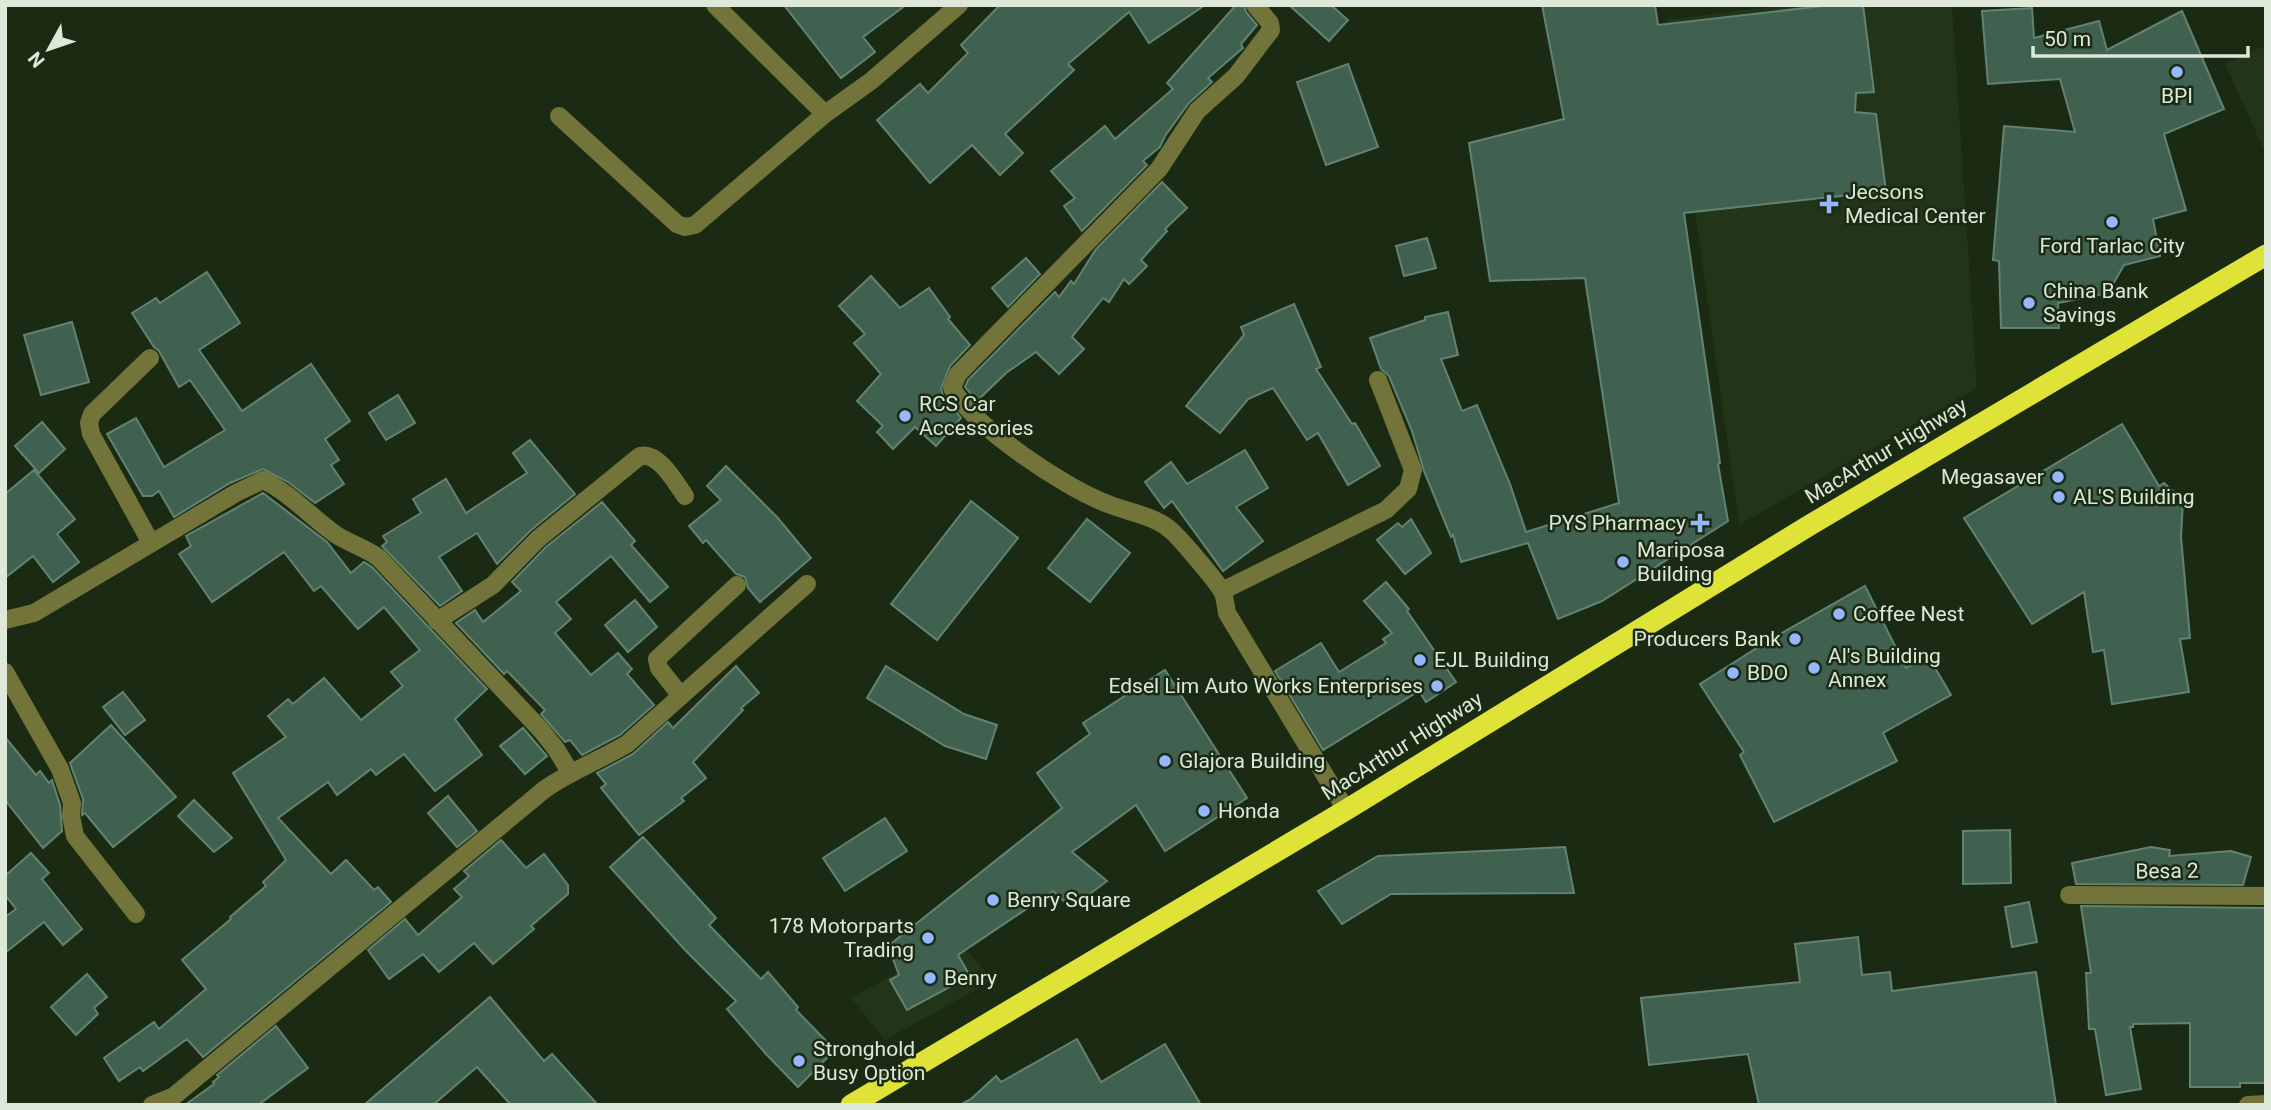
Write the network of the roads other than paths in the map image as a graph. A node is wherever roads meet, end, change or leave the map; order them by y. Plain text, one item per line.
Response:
1 (715, 5) edge
2 (959, 5) edge
3 (1255, 5) edge
4 (825, 114) junction
5 (559, 116) dead end
6 (2266, 255) edge
7 (150, 358) dead end
8 (1378, 380) dead end
9 (685, 496) dead end
10 (151, 543) junction
11 (807, 584) dead end
12 (737, 585) dead end
13 (1222, 591) junction
14 (5, 620) edge
15 (437, 621) junction
16 (5, 671) edge
17 (681, 696) junction
18 (570, 772) junction
19 (1346, 810) junction
20 (2070, 895) dead end
21 (2266, 895) edge
22 (136, 914) dead end
23 (865, 1101) edge
24 (2266, 1104) edge
25 (152, 1105) edge
26 (2248, 1105) edge

1 - 4 street
2 - 4 street
3 - 13 street
4 - 5 street
6 - 19 highway, MacArthur Highway
7 - 10 street
8 - 13 street
9 - 15 street
10 - 14 street
10 - 15 street
11 - 17 street
12 - 17 street
13 - 19 street
15 - 18 street
16 - 22 street
17 - 18 street
18 - 25 street
19 - 23 highway, MacArthur Highway
20 - 21 street, Besa 2
24 - 26 street

